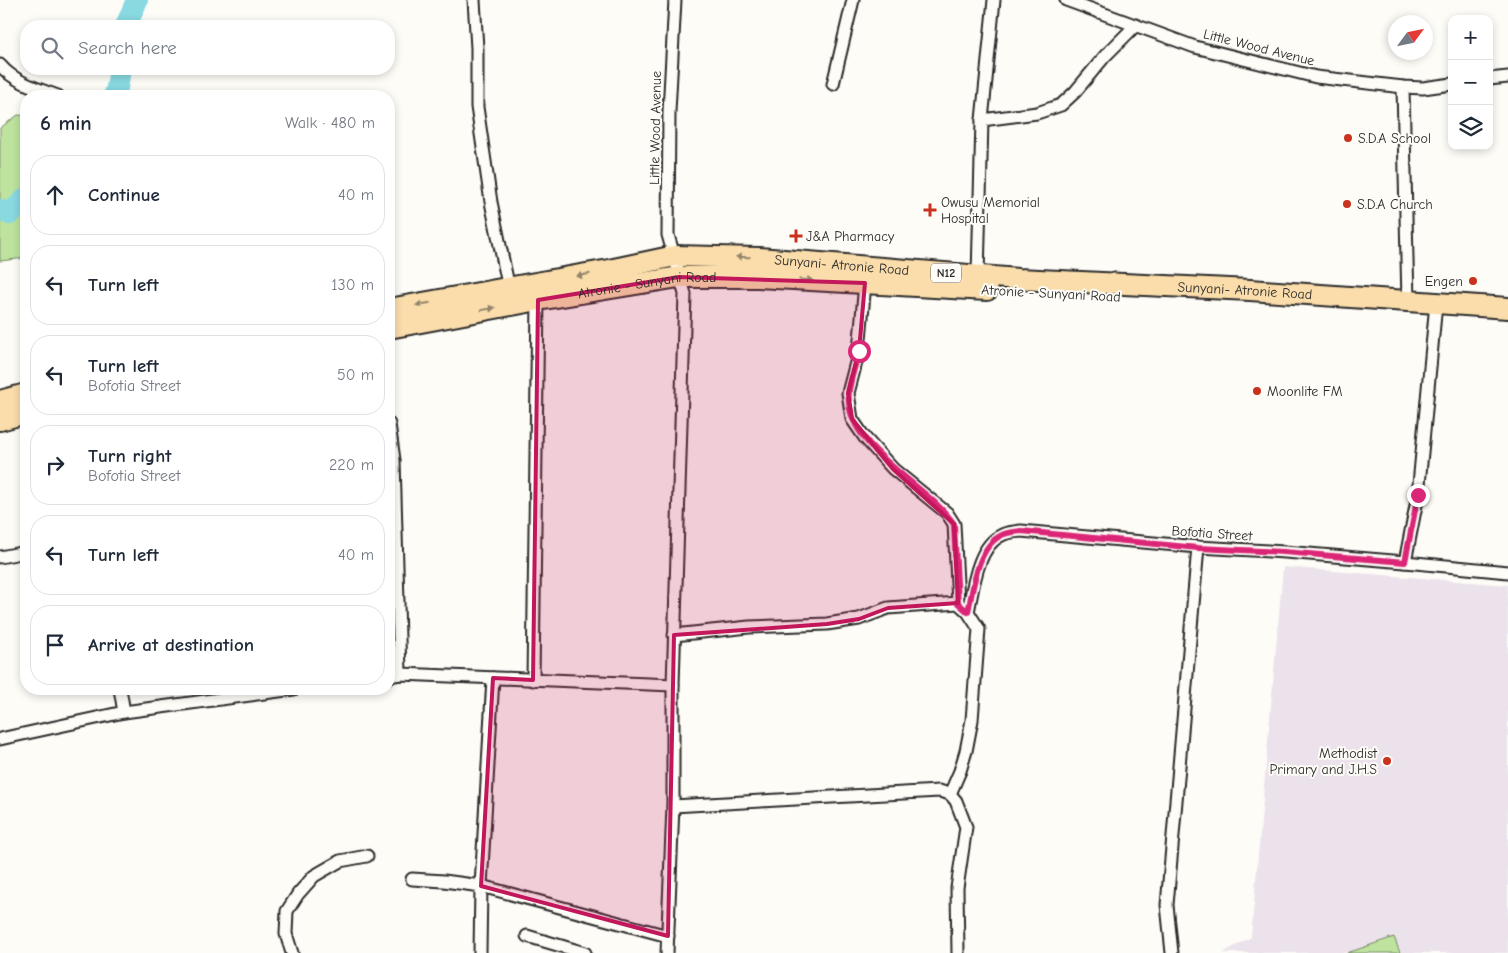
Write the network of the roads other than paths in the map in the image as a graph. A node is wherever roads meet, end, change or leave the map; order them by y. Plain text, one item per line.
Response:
1 (474, 0) edge
2 (675, 0) edge
3 (852, 0) edge
4 (994, 0) edge
5 (1066, 0) edge
6 (1136, 24) junction
7 (0, 65) edge
8 (1508, 77) edge
9 (1493, 79) edge
10 (833, 84) dead end
11 (1448, 85) edge
12 (1403, 87) junction
13 (41, 90) edge
14 (982, 120) junction
15 (675, 256) junction
16 (978, 276) junction
17 (679, 277) junction
18 (864, 283) junction
19 (509, 289) junction
20 (538, 300) junction
21 (1408, 302) junction
22 (1508, 308) edge
23 (395, 309) edge
24 (1436, 314) junction
25 (1508, 320) edge
26 (395, 327) edge
27 (20, 396) edge
28 (0, 401) edge
29 (20, 415) edge
30 (0, 420) edge
31 (1198, 548) junction
32 (20, 553) edge
33 (0, 556) edge
34 (1405, 562) junction
35 (1508, 572) edge
36 (958, 603) junction
37 (968, 612) junction
38 (674, 635) junction
39 (395, 675) edge
40 (493, 678) junction
41 (533, 680) junction
42 (673, 685) junction
43 (121, 695) edge
44 (237, 695) edge
45 (124, 712) junction
46 (0, 738) edge
47 (950, 794) junction
48 (673, 806) junction
49 (367, 856) dead end
50 (412, 879) dead end
51 (481, 886) junction
52 (527, 936) dead end
53 (668, 936) junction
54 (292, 953) edge
55 (480, 953) edge
56 (585, 953) edge
57 (667, 953) edge
58 (958, 953) edge
59 (1172, 953) edge

1 - 19 street
2 - 15 street, Little Wood Avenue
3 - 10 street
4 - 14 street
5 - 6 street, Little Wood Avenue
6 - 12 street, Little Wood Avenue
6 - 14 street
7 - 13 street
8 - 9 street
11 - 12 street, Little Wood Avenue
12 - 21 street
14 - 16 street
16 -> 15 highway, Sunyani- Atronie Road / N12
15 - 17 street, Little Wood Avenue
15 -> 19 highway, Sunyani- Atronie Road / N12
16 - 21 highway, Sunyani- Atronie Road / N12
17 -> 18 highway, Atronie - Sunyani Road / N12
17 - 20 highway, Atronie - Sunyani Road / N12
17 - 38 street, Little Wood Avenue
18 - 24 highway, Atronie - Sunyani Road / N12
18 - 36 street
19 -> 23 highway, Sunyani- Atronie Road / N12
26 -> 20 highway, Atronie - Sunyani Road / N12
20 - 41 street
21 - 22 highway, Sunyani- Atronie Road / N12
24 - 25 highway, Atronie - Sunyani Road / N12
24 - 34 street
27 - 28 highway
29 - 30 highway
31 - 34 street, Bofotia Street
31 - 37 street, Bofotia Street
31 - 59 street
32 - 33 street
34 - 35 street, Bofotia Street
36 - 37 street
36 - 38 street
37 - 47 street
38 - 42 street, Little Wood Avenue
39 - 40 street
40 - 41 street
40 - 51 street
41 - 42 street
42 - 48 street, Little Wood Avenue
43 - 45 street
44 - 45 street
45 - 46 street
47 - 48 street
47 - 58 street
48 - 53 street, Little Wood Avenue
49 - 54 street
50 - 51 street
51 - 53 street
51 - 55 street
52 - 56 street
53 - 57 street, Little Wood Avenue

